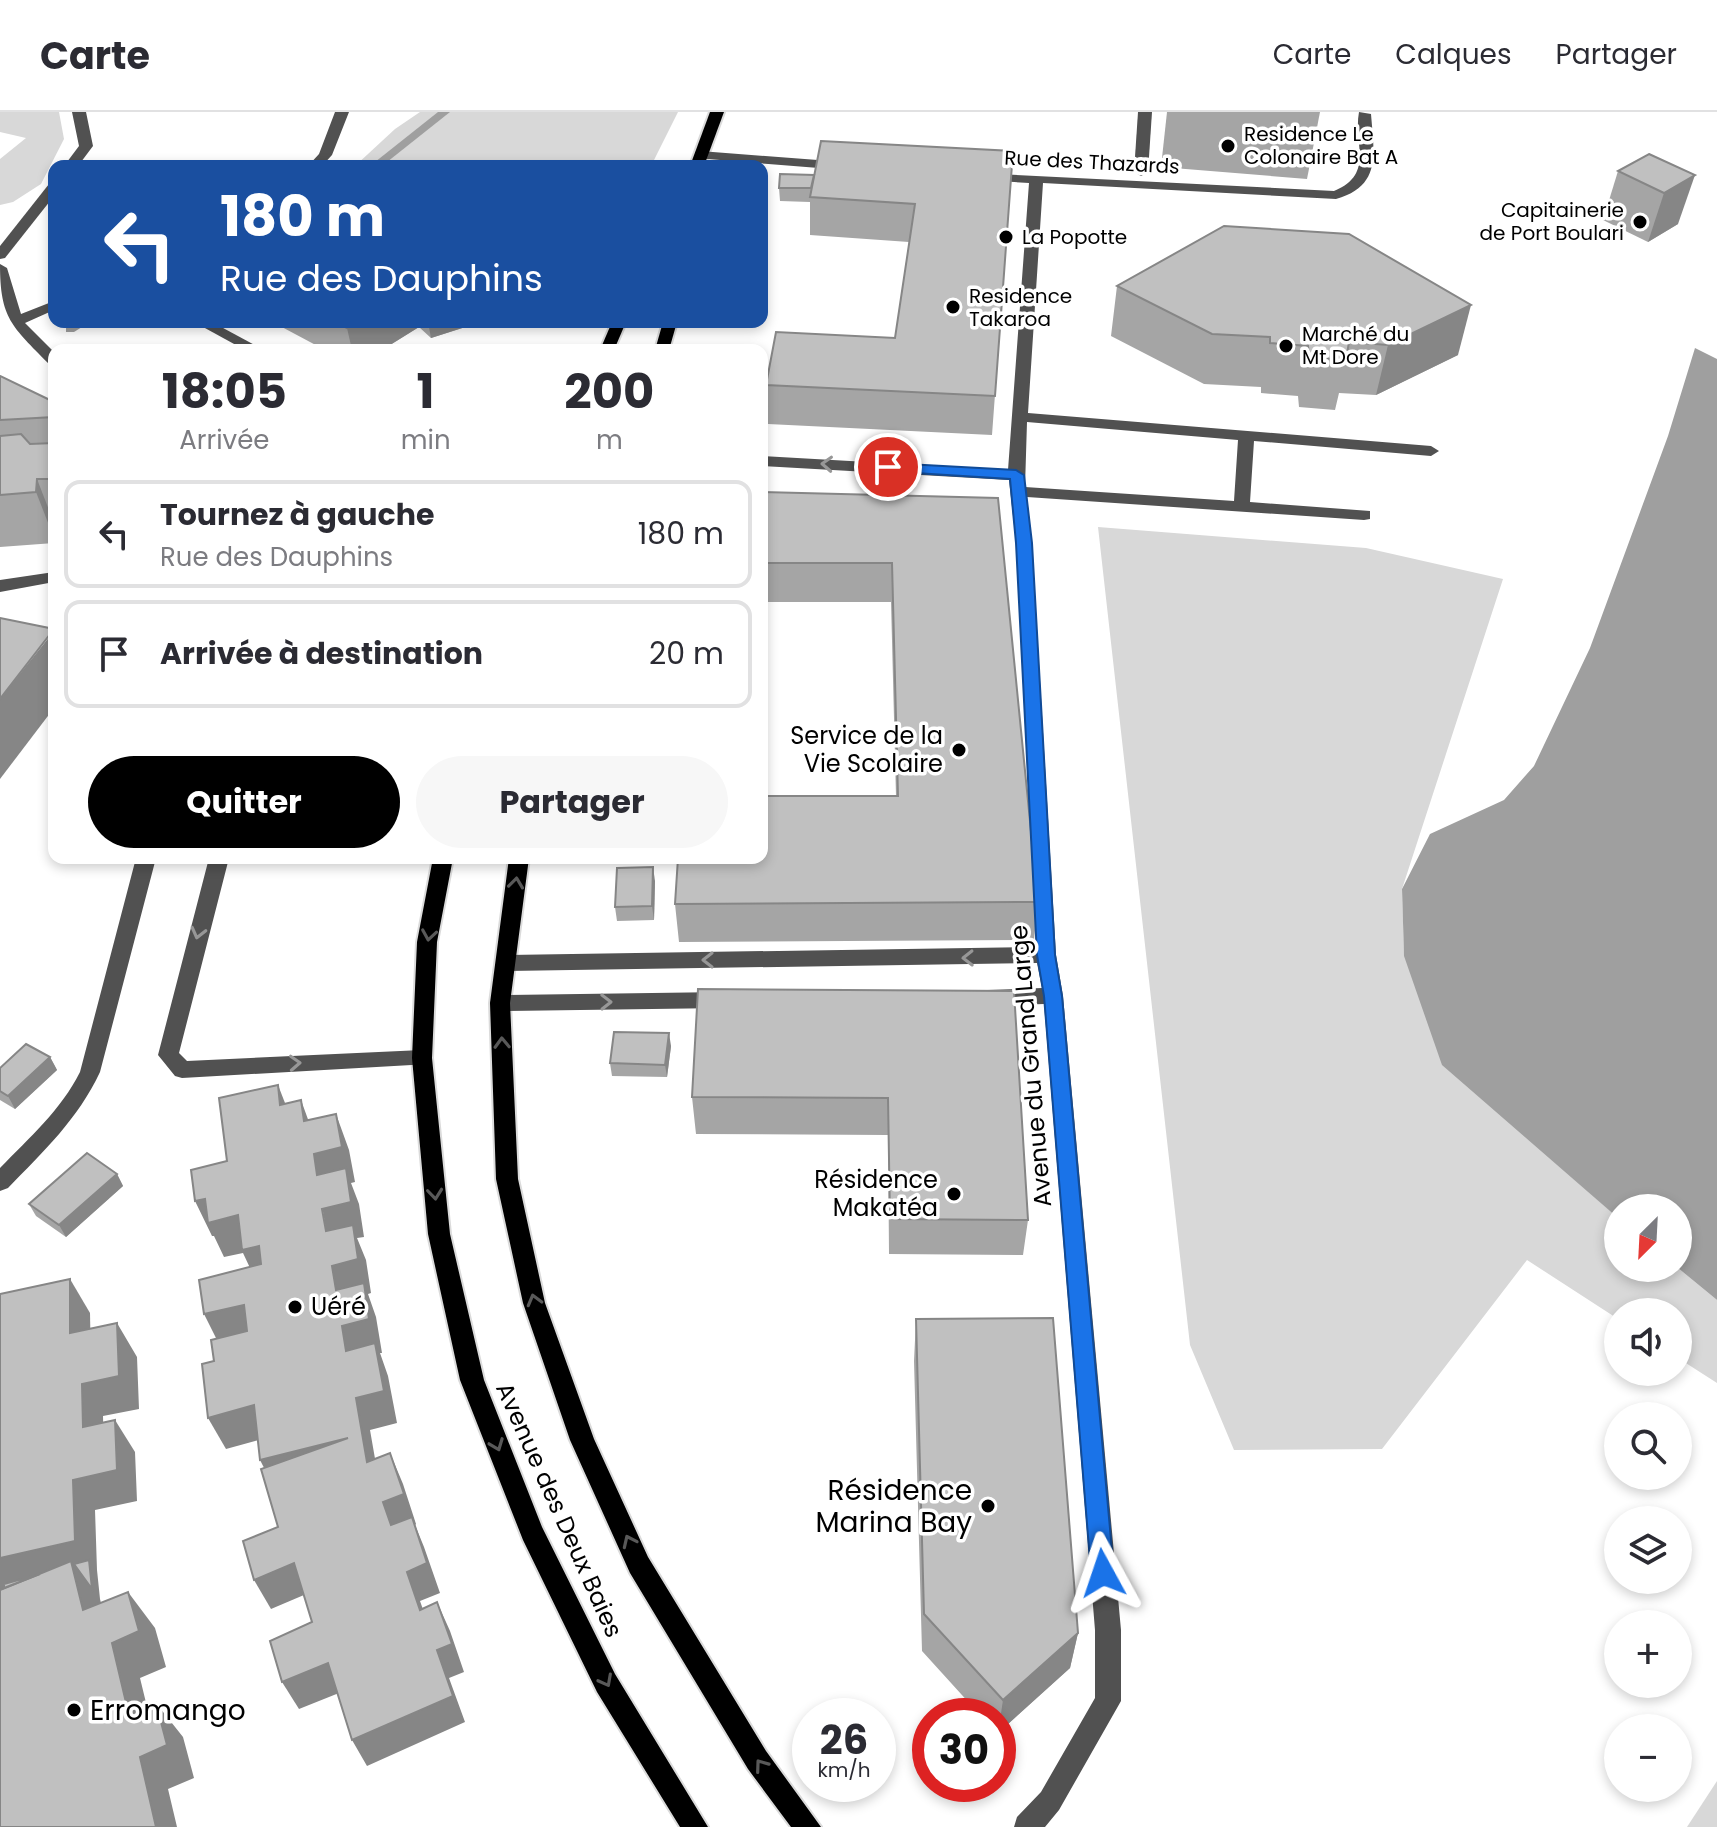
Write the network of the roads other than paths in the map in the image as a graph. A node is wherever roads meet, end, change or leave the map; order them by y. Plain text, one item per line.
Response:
1 (79, 112) edge
2 (342, 112) edge
3 (717, 112) edge
4 (1145, 112) edge
5 (1364, 114) edge
6 (76, 160) edge
7 (320, 160) edge
8 (698, 160) edge
9 (768, 164) edge
10 (860, 167) edge
11 (1141, 172) dead end
12 (971, 175) edge
13 (1036, 180) junction
14 (48, 195) edge
15 (0, 255) edge
16 (0, 268) edge
17 (48, 308) edge
18 (16, 322) junction
19 (213, 328) edge
20 (245, 344) edge
21 (48, 355) edge
22 (1019, 417) junction
23 (1246, 435) junction
24 (1431, 451) dead end
25 (768, 462) edge
26 (1015, 496) junction
27 (1242, 505) junction
28 (1364, 515) dead end
29 (48, 578) edge
30 (0, 586) edge
31 (144, 864) edge
32 (217, 864) edge
33 (442, 864) edge
34 (518, 864) edge
35 (1046, 955) junction
36 (506, 963) junction
37 (1053, 996) junction
38 (970, 998) edge
39 (751, 1000) edge
40 (500, 1003) junction
41 (422, 1058) junction
42 (0, 1182) edge
43 (695, 1827) edge
44 (808, 1827) edge
45 (1027, 1827) edge

1 - 6 street
2 - 7 street
3 - 8 main road
4 - 11 street
5 - 13 street, Rue des Thazards
9 - 10 street
12 - 13 street, Rue des Thazards
13 - 22 street, Avenue du Grand Large
14 - 15 street
16 - 18 street
17 - 18 street
18 - 21 street
19 - 20 street
22 - 23 street
22 - 26 street, Avenue du Grand Large
23 - 24 street
23 - 27 street
26 -> 25 street
26 - 27 street
26 - 35 street, Avenue du Grand Large
27 - 28 street
29 - 30 street
31 - 42 street
32 -> 41 street
33 -> 41 main road, Avenue des Deux Baies
36 -> 34 main road, Avenue des Deux Baies
35 -> 36 street
35 - 37 street, Avenue du Grand Large
36 - 40 main road, Avenue des Deux Baies
37 - 38 street
37 - 45 street, Avenue du Grand Large
40 -> 39 street
44 -> 40 main road, Avenue des Deux Baies
41 -> 43 main road, Avenue des Deux Baies

